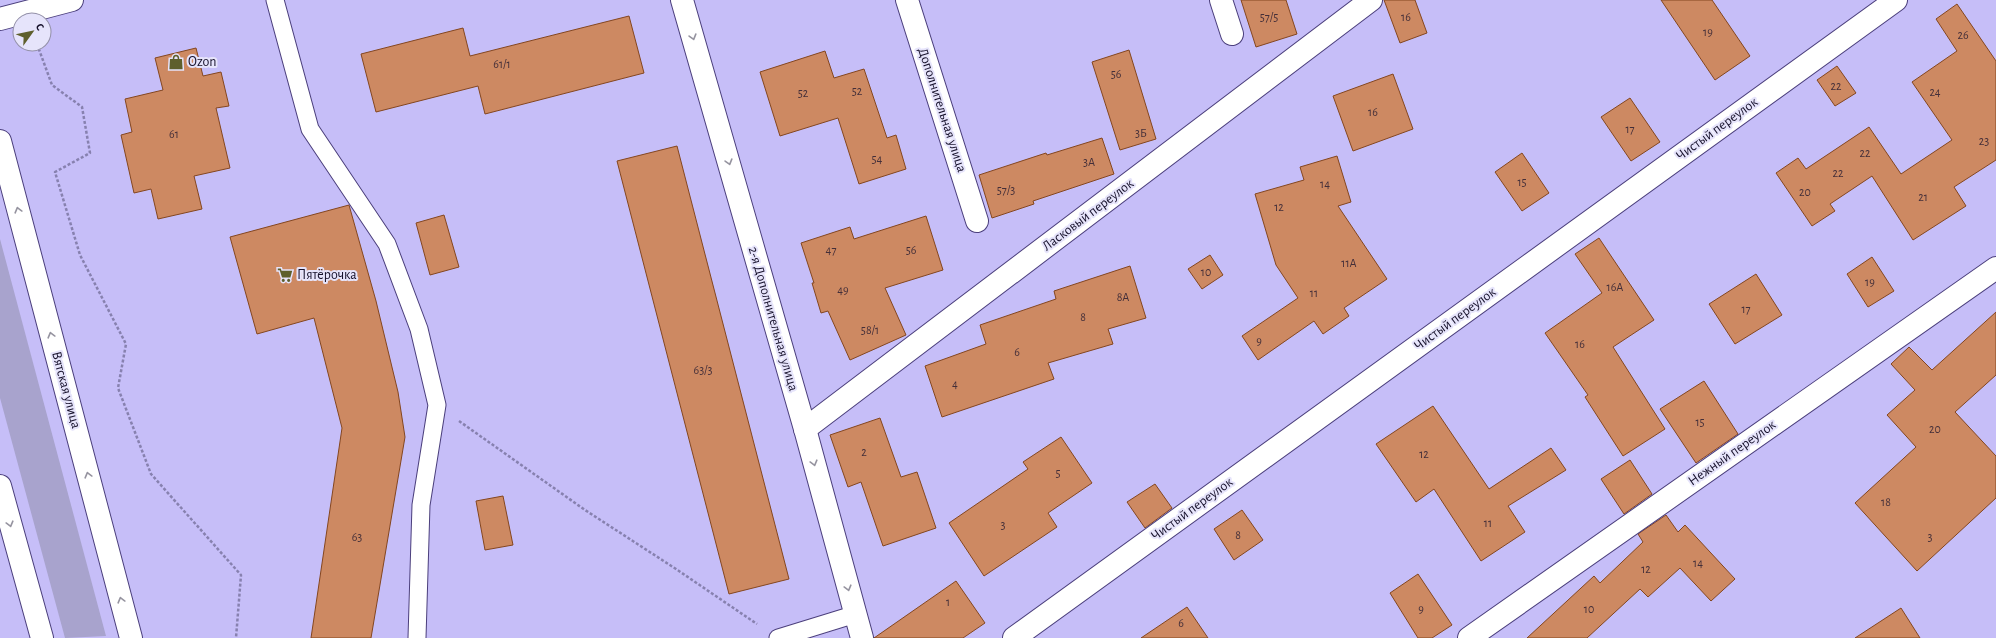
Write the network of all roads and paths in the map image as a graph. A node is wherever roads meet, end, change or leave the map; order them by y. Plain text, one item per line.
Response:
1 (72, 0) edge
2 (275, 0) edge
3 (682, 0) edge
4 (907, 0) edge
5 (1221, 0) edge
6 (1371, 0) edge
7 (1896, 0) edge
8 (0, 18) edge
9 (1232, 34) dead end
10 (40, 52) edge
11 (0, 141) edge
12 (977, 220) dead end
13 (1996, 268) edge
14 (438, 405) junction
15 (805, 429) junction
16 (0, 486) edge
17 (856, 614) junction
18 (758, 625) dead end
19 (42, 638) edge
20 (131, 638) edge
21 (236, 638) edge
22 (417, 638) edge
23 (778, 638) edge
24 (862, 638) edge
25 (1014, 638) edge
26 (1469, 638) edge

1 - 8 street
2 - 14 lane
3 -> 15 street, 2-я Дополнительная улица
4 - 12 street, Дополнительная улица
5 - 9 street
6 - 15 street, Ласковый переулок
7 - 25 street, Чистый переулок
10 - 21 path
20 -> 11 street, Вятская улица
13 - 26 street, Нежный переулок
14 - 18 path
14 - 22 lane
15 -> 17 street, 2-я Дополнительная улица
16 -> 19 street
17 - 23 lane
17 - 24 street, 2-я Дополнительная улица

